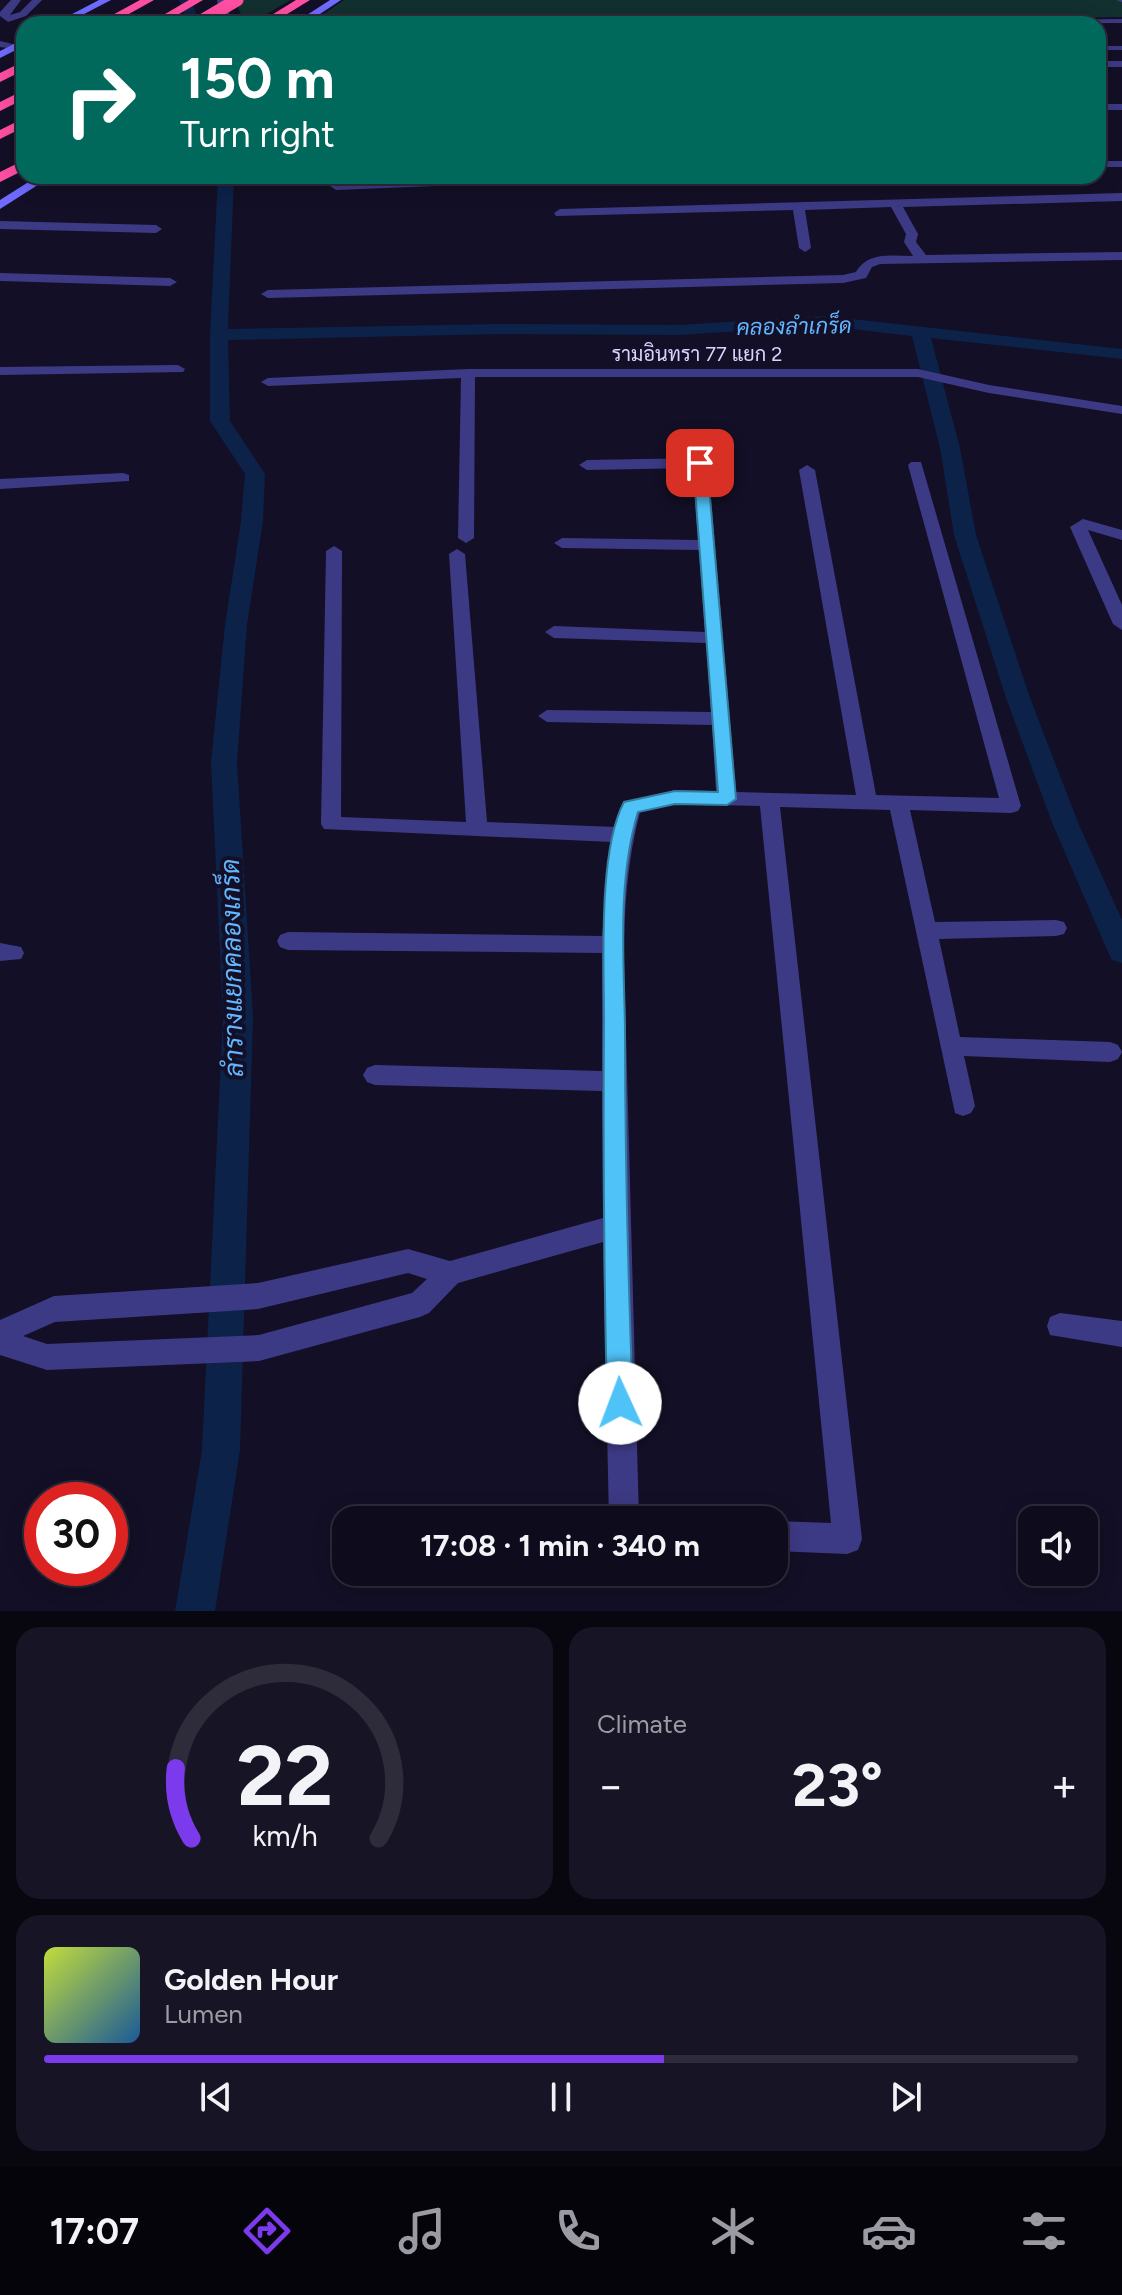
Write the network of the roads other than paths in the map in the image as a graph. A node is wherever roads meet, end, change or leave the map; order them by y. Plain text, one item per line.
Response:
1 (106, 0) edge
2 (148, 0) edge
3 (197, 0) edge
4 (237, 0) edge
5 (304, 0) edge
6 (336, 0) edge
7 (15, 1) edge
8 (35, 1) edge
9 (19, 16) edge
10 (74, 16) edge
11 (117, 16) edge
12 (168, 16) edge
13 (210, 16) edge
14 (277, 16) edge
15 (311, 16) edge
16 (3, 23) edge
17 (33, 184) edge
18 (391, 184) edge
19 (614, 184) edge
20 (336, 186) dead end
21 (1122, 197) edge
22 (895, 203) junction
23 (0, 205) edge
24 (615, 206) dead end
25 (798, 206) junction
26 (560, 213) dead end
27 (0, 225) edge
28 (156, 229) dead end
29 (805, 248) dead end
30 (1122, 256) edge
31 (922, 259) junction
32 (0, 277) edge
33 (170, 282) dead end
34 (268, 294) dead end
35 (178, 369) dead end
36 (0, 371) edge
37 (468, 373) junction
38 (268, 382) dead end
39 (1122, 410) edge
40 (587, 465) dead end
41 (916, 465) dead end
42 (807, 470) dead end
43 (123, 478) dead end
44 (0, 484) edge
45 (1122, 535) edge
46 (562, 543) dead end
47 (707, 545) junction
48 (334, 551) dead end
49 (1116, 600) edge
50 (1122, 624) edge
51 (554, 632) dead end
52 (714, 638) junction
53 (547, 716) dead end
54 (721, 719) junction
55 (727, 799) junction
56 (769, 800) junction
57 (867, 803) junction
58 (899, 804) junction
59 (477, 829) junction
60 (622, 835) junction
61 (1056, 928) dead end
62 (926, 931) junction
63 (288, 941) dead end
64 (614, 945) junction
65 (950, 1046) junction
66 (1110, 1052) dead end
67 (375, 1075) dead end
68 (614, 1081) junction
69 (963, 1106) dead end
70 (614, 1227) junction
71 (450, 1273) junction
72 (1060, 1326) dead end
73 (0, 1333) edge
74 (1122, 1334) edge
75 (0, 1342) edge
76 (624, 1506) edge
77 (788, 1537) edge

1 - 10 main road
2 - 11 highway
3 - 12 highway
4 - 13 highway, bridge
5 - 14 highway
6 - 15 main road
7 - 8 street
7 - 16 street
8 - 9 street
17 - 23 main road
18 - 20 street
19 - 24 street
21 - 22 street
22 - 25 street
22 - 31 street
25 - 26 street
25 - 29 street
27 - 28 street
30 - 31 street
31 - 34 street
32 - 33 street
35 - 36 street
37 - 38 street, รามอินทรา 77 แยก 2
37 - 39 street, รามอินทรา 77 แยก 2
37 - 59 street
40 - 47 street
41 - 58 street
42 - 57 street
43 - 44 street
45 - 49 street
46 - 47 street
47 - 52 street
48 - 59 street
49 - 50 street
51 - 52 street
52 - 54 street
53 - 54 street
54 - 55 street
55 - 56 street
55 - 60 street
56 - 57 street
56 - 77 street
57 - 58 street
58 - 62 street
59 - 60 street
60 - 64 street
61 - 62 street
62 - 65 street
63 - 64 street
64 - 68 street
65 - 66 street
65 - 69 street
67 - 68 street
68 - 70 street
70 - 71 street
70 - 76 street
71 - 73 street
71 - 75 street
72 - 74 street

